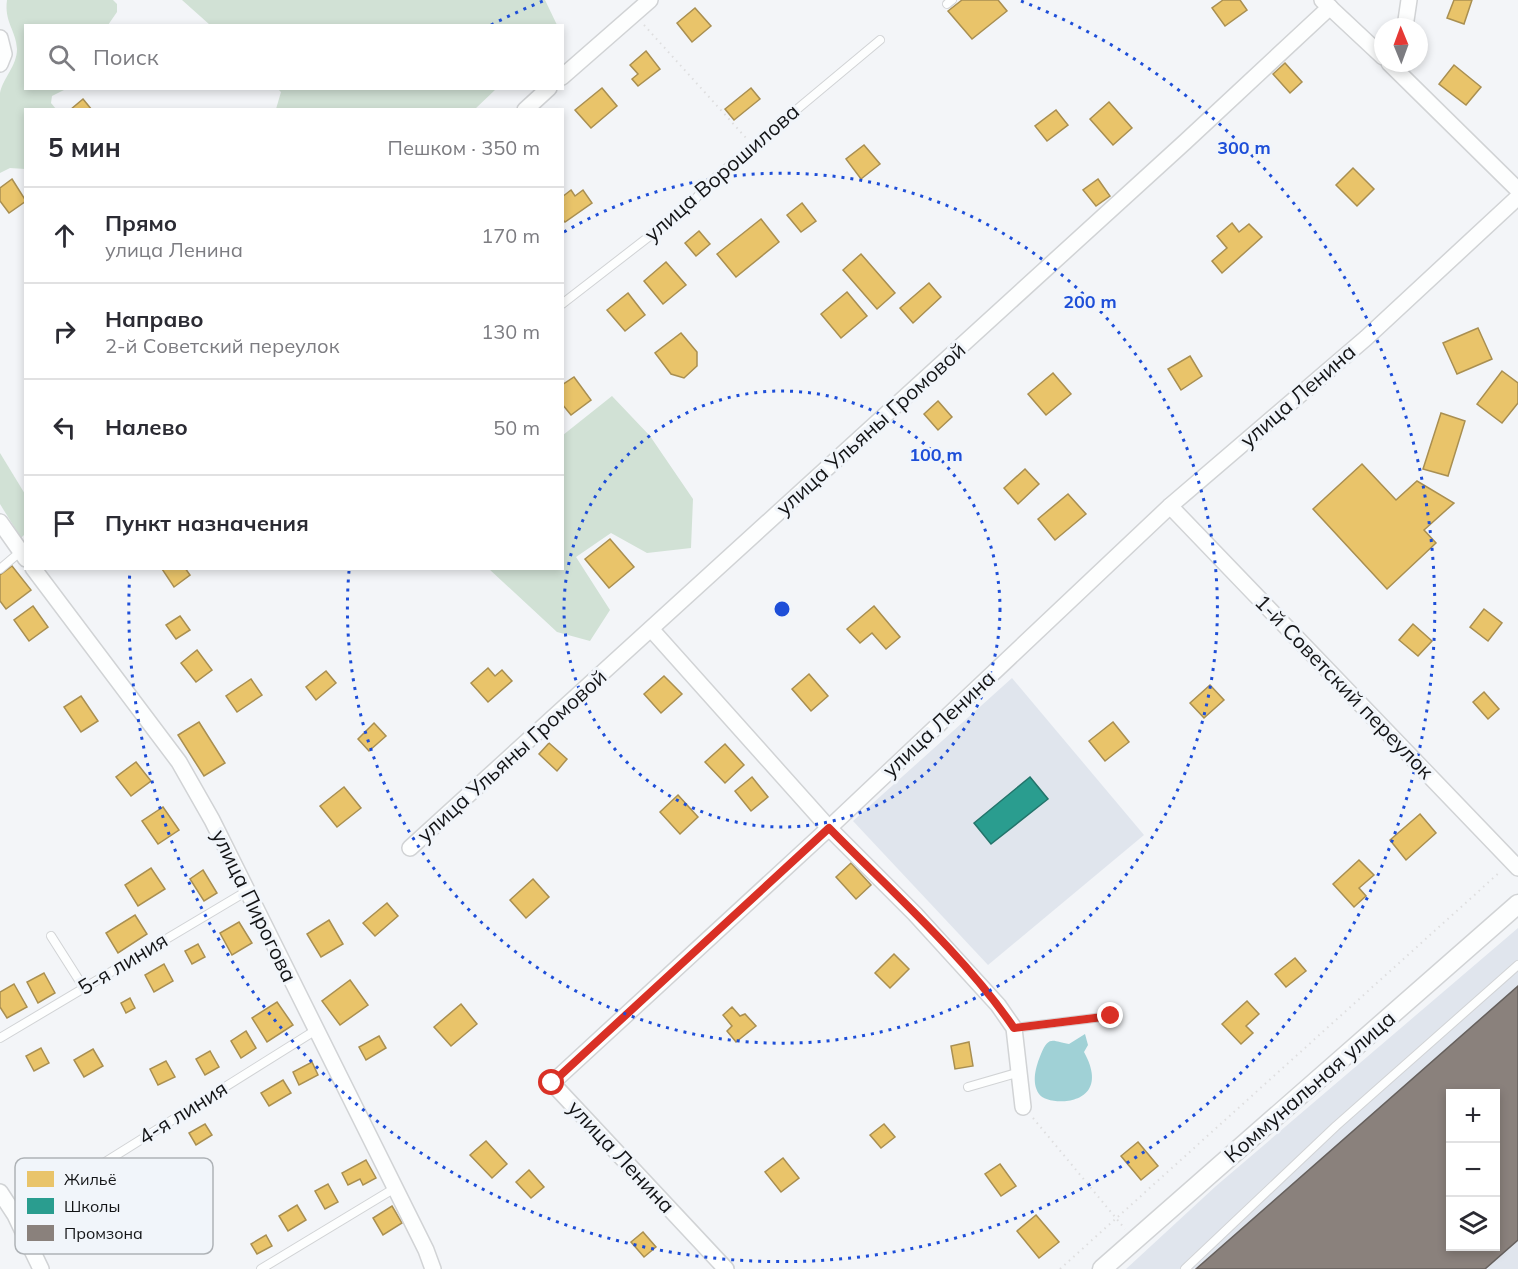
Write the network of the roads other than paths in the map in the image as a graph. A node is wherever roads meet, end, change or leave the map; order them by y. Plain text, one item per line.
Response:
1 (650, 0) edge
2 (1409, 0) edge
3 (1326, 4) edge
4 (1406, 18) edge
5 (0, 38) edge
6 (880, 40) dead end
7 (1374, 49) edge
8 (0, 64) edge
9 (1402, 72) edge
10 (564, 74) edge
11 (547, 90) edge
12 (527, 108) edge
13 (1518, 190) edge
14 (1518, 197) edge
15 (564, 302) edge
16 (1170, 506) junction
17 (0, 522) edge
18 (24, 553) edge
19 (0, 569) edge
20 (35, 570) edge
21 (651, 629) junction
22 (829, 828) junction
23 (411, 848) dead end
24 (1515, 865) edge
25 (247, 891) junction
26 (1518, 904) edge
27 (51, 936) dead end
28 (1518, 965) edge
29 (84, 987) junction
30 (1111, 1016) dead end
31 (1014, 1028) junction
32 (316, 1030) junction
33 (0, 1038) edge
34 (1021, 1072) junction
35 (968, 1087) dead end
36 (1023, 1107) road end
37 (112, 1158) edge
38 (395, 1188) junction
39 (0, 1192) edge
40 (15, 1217) edge
41 (34, 1254) edge
42 (41, 1269) edge
43 (261, 1269) edge
44 (432, 1269) edge
45 (726, 1269) edge
46 (1102, 1269) edge
47 (1185, 1269) edge

1 - 10 street
2 - 4 street
3 - 7 street
3 - 21 street, улица Ульяны Громовой
5 - 8 street
6 - 15 lane, улица Ворошилова
9 - 13 street
11 - 12 street
14 - 16 street, улица Ленина
16 - 22 street, улица Ленина
16 - 24 street, 1-й Советский переулок
17 - 18 street
18 - 19 lane
20 - 25 street, улица Пирогова
21 - 22 street
21 - 23 street, улица Ульяны Громовой
22 - 31 street
22 - 45 street, улица Ленина
25 - 29 lane, 5-я линия
25 - 32 street, улица Пирогова
26 - 46 street, Коммунальная улица
27 - 29 lane
28 - 47 lane
29 - 33 lane, 5-я линия
30 - 31 lane
31 - 34 street
32 - 37 lane, 4-я линия
32 - 38 street, улица Пирогова
34 - 35 lane
34 - 36 street
38 - 43 lane
38 - 44 street, улица Пирогова
39 - 40 street
41 - 42 street

